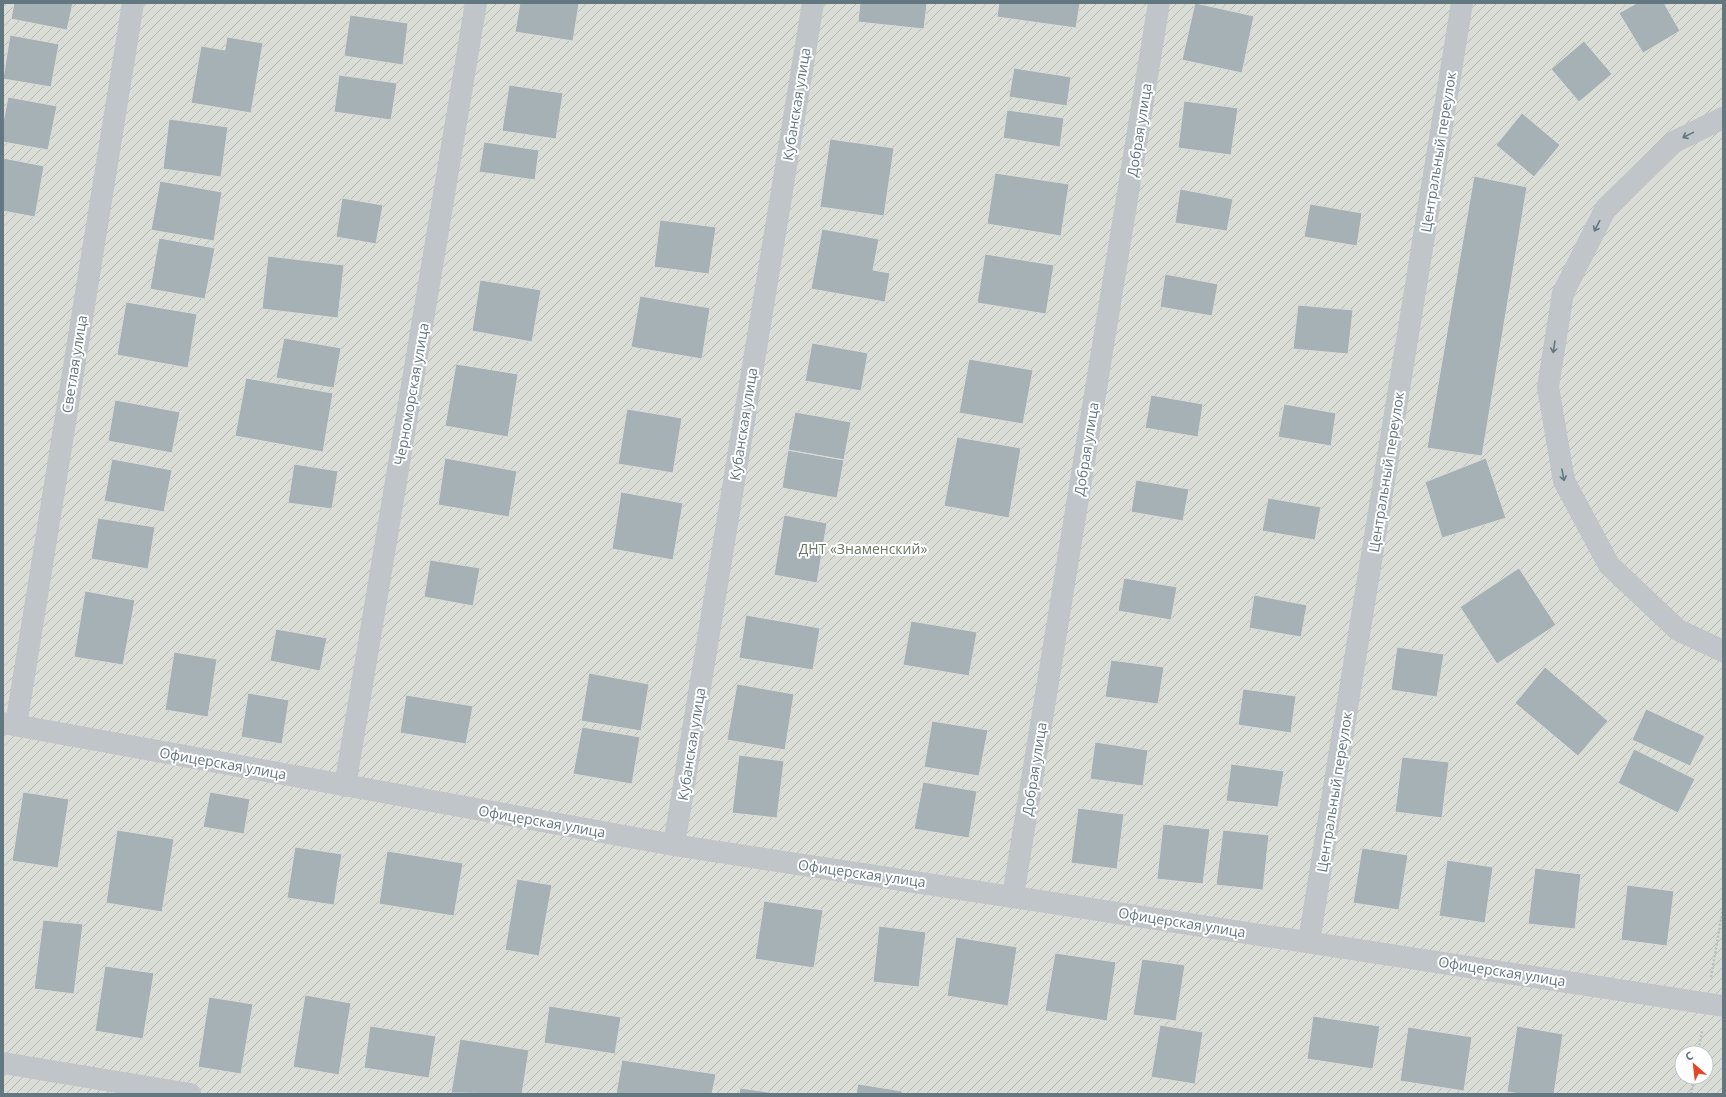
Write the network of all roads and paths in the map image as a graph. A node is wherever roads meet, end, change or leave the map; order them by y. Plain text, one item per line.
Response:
1 (133, 3) edge
2 (476, 3) edge
3 (813, 3) edge
4 (1159, 3) edge
5 (1462, 3) edge
6 (1723, 118) edge
7 (1723, 651) edge
8 (9, 724) edge
9 (345, 786) junction
10 (674, 845) junction
11 (1014, 896) junction
12 (1309, 941) junction
13 (1723, 1006) edge
14 (3, 1064) edge
15 (190, 1094) edge

1 - 8 street, Светлая улица
2 - 9 street, Черноморская улица
3 - 10 street, Кубанская улица
4 - 11 street, Добрая улица
5 - 12 street, Центральный переулок
6 -> 7 street
8 - 9 street, Офицерская улица
9 - 10 street, Офицерская улица
10 - 11 street, Офицерская улица
11 - 12 street, Офицерская улица
12 - 13 street, Офицерская улица
14 - 15 street

